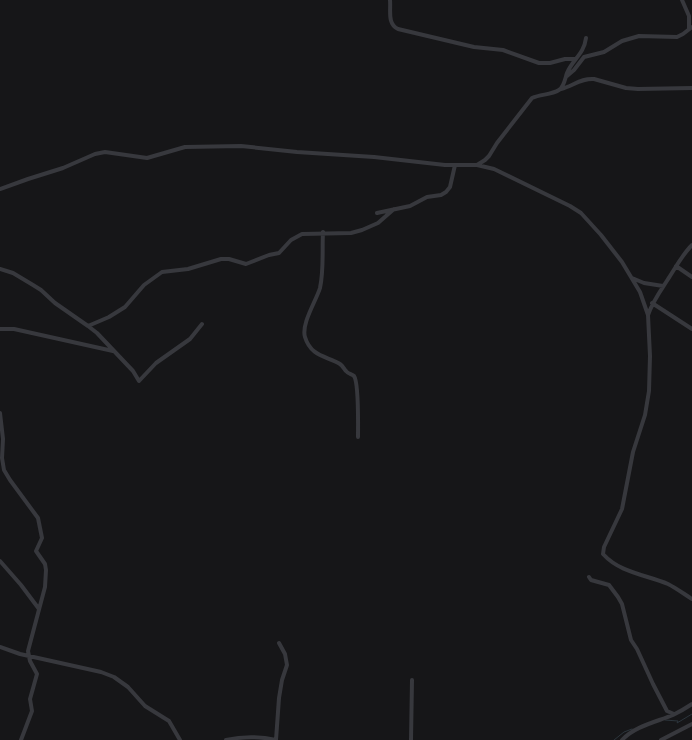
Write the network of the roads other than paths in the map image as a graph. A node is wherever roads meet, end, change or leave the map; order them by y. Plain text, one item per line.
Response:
1 (390, 0) edge
2 (682, 0) edge
3 (691, 28) edge
4 (586, 38) dead end
5 (575, 59) junction
6 (567, 76) junction
7 (692, 88) edge
8 (561, 89) junction
9 (455, 165) junction
10 (477, 165) junction
11 (0, 189) edge
12 (394, 210) junction
13 (377, 213) dead end
14 (323, 232) junction
15 (692, 245) edge
16 (676, 266) junction
17 (0, 269) edge
18 (632, 277) junction
19 (692, 277) edge
20 (663, 286) junction
21 (652, 303) junction
22 (648, 315) junction
23 (202, 324) dead end
24 (88, 326) junction
25 (0, 328) edge
26 (692, 329) edge
27 (113, 351) junction
28 (0, 413) edge
29 (358, 437) dead end
30 (0, 561) edge
31 (589, 577) dead end
32 (692, 598) edge
33 (39, 609) junction
34 (279, 643) dead end
35 (0, 646) edge
36 (29, 655) junction
37 (412, 680) dead end
38 (692, 704) edge
39 (674, 714) junction
40 (692, 724) edge
41 (21, 740) edge
42 (180, 740) edge
43 (226, 740) edge
44 (276, 740) edge
45 (411, 740) edge
46 (622, 740) edge
47 (661, 740) edge

1 - 5 street
2 - 3 street
3 - 6 street
4 - 5 street
5 - 6 street
6 - 8 street
7 - 8 street
8 - 10 street
9 - 10 street
9 - 11 street
9 - 12 street
10 - 18 street
12 - 13 street
12 - 14 street
14 - 24 street
14 - 29 street
15 - 16 street
16 - 19 street
16 - 20 street
17 - 24 street
18 - 20 street
18 - 22 street
20 - 21 street
21 - 22 street
21 - 26 street
22 - 32 street
23 - 27 street
24 - 27 street
25 - 27 street
28 - 33 street
30 - 33 street
31 - 39 street
33 - 36 street
34 - 44 street
35 - 36 street
36 - 41 street
36 - 42 street
37 - 45 street
38 - 39 street
39 - 46 street
40 - 47 street
43 - 44 street

